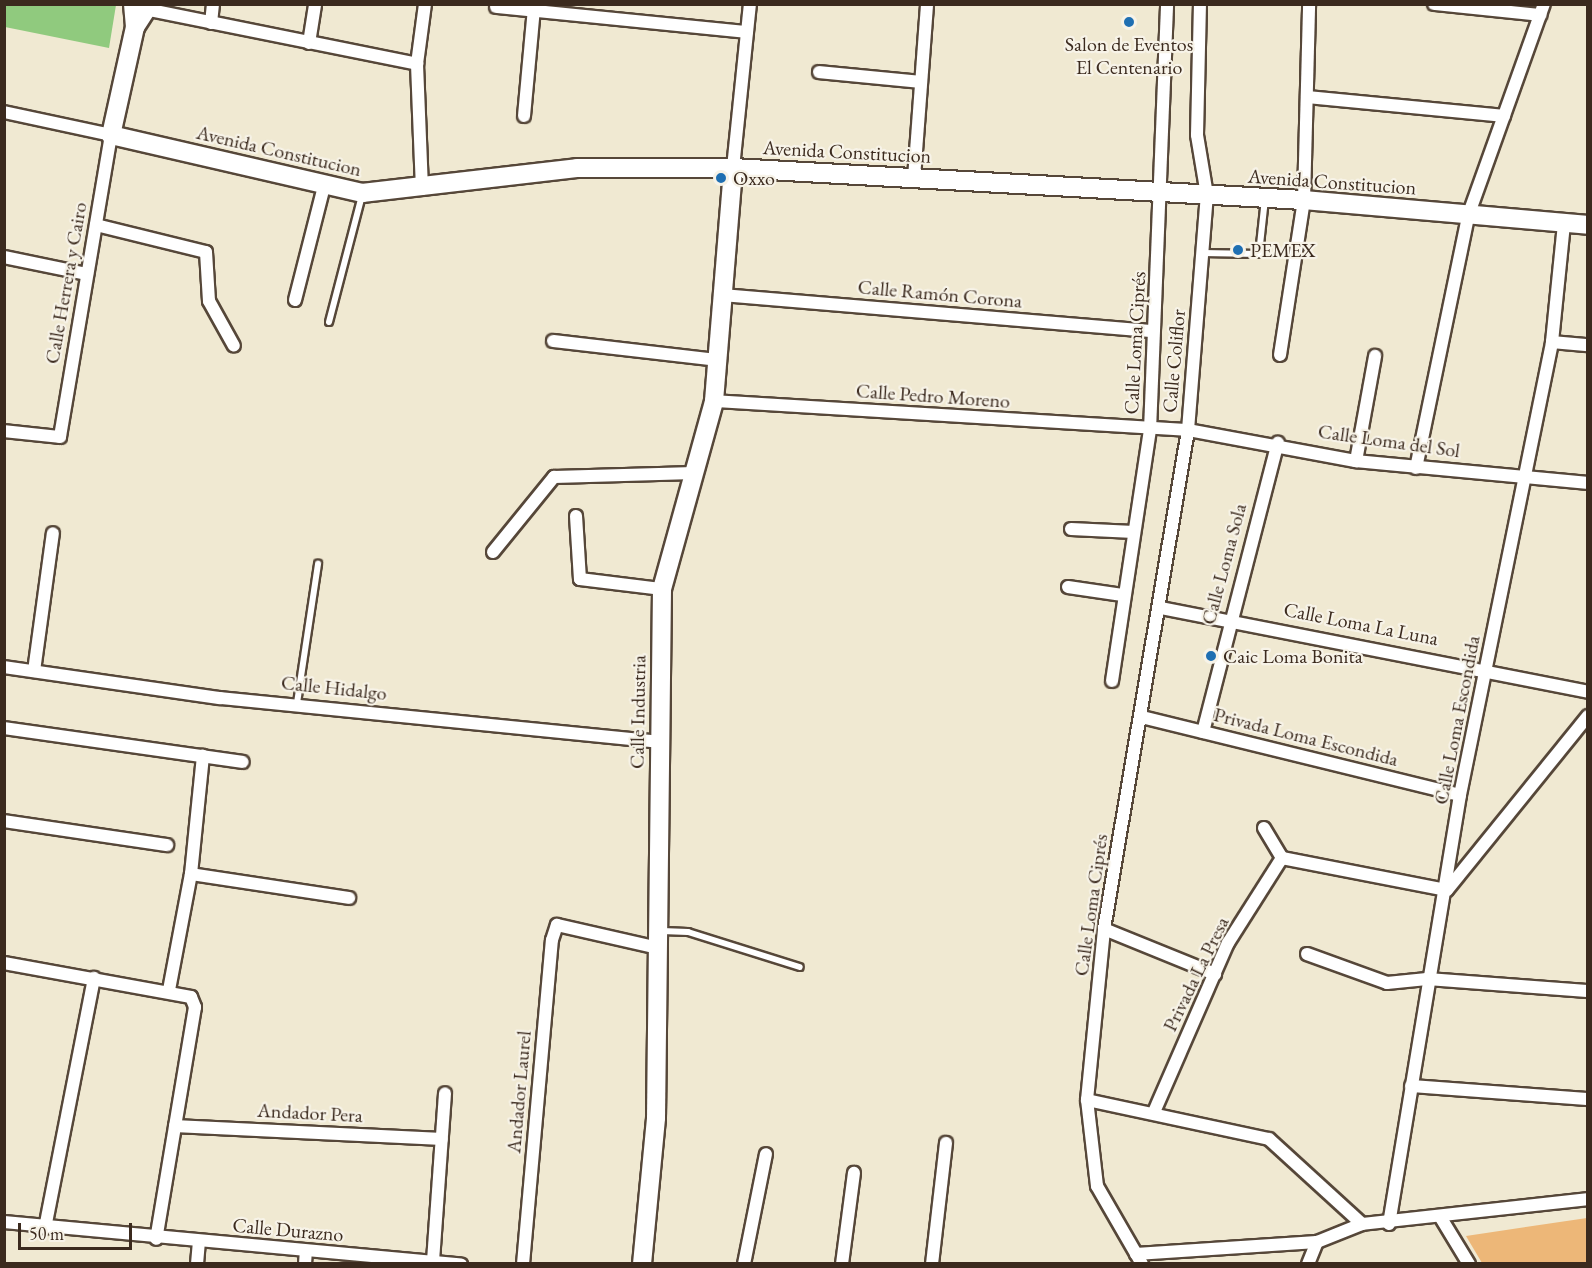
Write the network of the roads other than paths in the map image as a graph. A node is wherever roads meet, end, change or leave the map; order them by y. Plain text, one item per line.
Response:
1 (213, 4) edge
2 (315, 4) edge
3 (425, 4) edge
4 (750, 4) edge
5 (927, 4) edge
6 (1167, 4) edge
7 (1200, 4) edge
8 (1309, 4) edge
9 (1434, 4) edge
10 (141, 7) edge
11 (496, 7) dead end
12 (534, 8) junction
13 (1542, 10) edge
14 (211, 24) junction
15 (747, 32) junction
16 (309, 43) junction
17 (417, 64) junction
18 (819, 72) dead end
19 (921, 82) junction
20 (1308, 97) junction
21 (4, 112) edge
22 (1504, 116) junction
23 (524, 117) dead end
24 (111, 135) junction
25 (733, 168) junction
26 (914, 178) junction
27 (324, 186) junction
28 (422, 189) junction
29 (1162, 191) junction
30 (362, 193) junction
31 (1207, 195) junction
32 (1265, 198) junction
33 (1304, 200) junction
34 (1468, 216) junction
35 (1564, 223) junction
36 (96, 225) junction
37 (1587, 225) edge
38 (1202, 253) junction
39 (4, 257) edge
40 (87, 274) junction
41 (722, 295) junction
42 (295, 300) dead end
43 (329, 322) dead end
44 (1154, 331) junction
45 (553, 341) dead end
46 (1552, 342) junction
47 (1587, 345) edge
48 (234, 346) dead end
49 (1280, 355) dead end
50 (1375, 356) dead end
51 (717, 360) junction
52 (714, 401) junction
53 (1150, 430) junction
54 (1188, 430) junction
55 (4, 431) edge
56 (1278, 443) junction
57 (1356, 461) junction
58 (1416, 468) junction
59 (694, 473) junction
60 (1525, 477) junction
61 (1587, 483) edge
62 (576, 516) dead end
63 (1071, 529) dead end
64 (1134, 532) junction
65 (53, 533) dead end
66 (493, 552) dead end
67 (318, 564) dead end
68 (1068, 587) dead end
69 (662, 589) junction
70 (1122, 595) junction
71 (1161, 608) junction
72 (1229, 618) junction
73 (1487, 669) junction
74 (5, 670) edge
75 (34, 671) junction
76 (1112, 681) dead end
77 (1587, 692) edge
78 (297, 703) junction
79 (1587, 716) edge
80 (1142, 717) junction
81 (4, 729) edge
82 (1203, 732) junction
83 (660, 742) junction
84 (202, 756) junction
85 (243, 762) dead end
86 (1460, 795) junction
87 (4, 821) edge
88 (1264, 828) dead end
89 (167, 845) dead end
90 (1282, 858) junction
91 (191, 874) junction
92 (1447, 890) junction
93 (349, 898) dead end
94 (1104, 929) junction
95 (658, 939) junction
96 (1307, 954) dead end
97 (4, 963) edge
98 (800, 968) dead end
99 (1215, 974) junction
100 (94, 978) junction
101 (1427, 979) junction
102 (169, 990) junction
103 (1587, 990) edge
104 (1411, 1086) junction
105 (446, 1093) dead end
106 (1587, 1099) edge
107 (1087, 1100) junction
108 (1154, 1112) junction
109 (175, 1126) junction
110 (442, 1139) junction
111 (946, 1143) dead end
112 (766, 1154) dead end
113 (854, 1173) dead end
114 (1587, 1198) edge
115 (1441, 1218) junction
116 (4, 1222) edge
117 (1362, 1224) junction
118 (1389, 1224) junction
119 (45, 1228) junction
120 (156, 1239) junction
121 (199, 1242) junction
122 (1317, 1242) junction
123 (306, 1257) edge
124 (1139, 1259) edge
125 (433, 1261) junction
126 (414, 1262) edge
127 (196, 1263) edge
128 (461, 1263) edge
129 (523, 1263) edge
130 (642, 1263) edge
131 (744, 1263) edge
132 (842, 1263) edge
133 (932, 1263) edge
134 (1308, 1263) edge
135 (1469, 1263) edge

1 - 14 street
2 - 16 street
3 - 17 street
4 - 15 street
5 - 19 street
6 - 29 street, Calle Loma Ciprés
7 - 31 street, Calle Coliflor
8 - 20 street
9 - 13 street
10 - 14 street
10 - 24 street
11 - 12 street
12 - 15 street
12 - 23 street
13 - 22 street
14 - 16 street
15 - 25 street
16 - 17 street
17 - 28 street
18 - 19 street
19 - 26 street
20 - 22 street
20 - 33 street
21 - 24 street
22 - 34 street
24 - 27 street, Avenida Constitucion
24 - 36 street, Calle Herrera y Cairo
25 - 26 street, Avenida Constitucion
25 - 28 street, Avenida Constitucion
25 - 41 street, Calle Industria
26 - 29 street, Avenida Constitucion
27 - 30 street, Avenida Constitucion
27 - 42 street
28 - 30 street, Avenida Constitucion
29 - 31 street, Avenida Constitucion
29 - 44 street, Calle Loma Ciprés
30 - 43 lane
31 - 32 street, Avenida Constitucion
31 - 38 street, Calle Coliflor
32 - 33 street, Avenida Constitucion
32 - 38 lane
33 - 34 street, Avenida Constitucion
33 - 49 street
34 - 35 street, Avenida Constitucion
34 - 58 street
35 - 37 street, Avenida Constitucion
35 - 46 street, Calle Loma Escondida
36 - 40 street, Calle Herrera y Cairo
36 - 48 street
38 - 54 street, Calle Coliflor
39 - 40 street
40 - 55 street, Calle Herrera y Cairo
41 - 44 street, Calle Ramón Corona
41 - 51 street, Calle Industria
44 - 53 street, Calle Loma Ciprés
45 - 51 street
46 - 47 street
46 - 60 street, Calle Loma Escondida
50 - 57 street
51 - 52 street, Calle Industria
52 - 53 street, Calle Pedro Moreno
52 - 59 street, Calle Industria
53 - 54 street, Calle Loma del Sol
53 - 64 street, Calle Loma Ciprés
54 - 56 street, Calle Loma del Sol
54 - 71 street, Calle Coliflor
56 - 57 street, Calle Loma del Sol
56 - 72 street, Calle Loma Sola
57 - 58 street, Calle Loma del Sol
58 - 60 street, Calle Loma del Sol
59 - 66 street
59 - 69 street, Calle Industria
60 - 61 street, Calle Loma del Sol
60 - 73 street, Calle Loma Escondida
62 - 69 street
63 - 64 street
64 - 70 street, Calle Loma Ciprés
65 - 75 street
67 - 78 lane
68 - 70 street
69 - 83 street, Calle Industria
70 - 76 street, Calle Loma Ciprés
71 - 72 street, Calle Loma La Luna
71 - 80 street, Calle Coliflor
72 - 73 street, Calle Loma La Luna
72 - 82 street, Calle Loma Sola
73 - 77 street, Calle Loma La Luna
73 - 86 street, Calle Loma Escondida
74 - 75 street, Calle Hidalgo
75 - 78 street, Calle Hidalgo
78 - 83 street, Calle Hidalgo
79 - 92 street
80 - 82 street, Privada Loma Escondida
80 - 94 street, Calle Loma Ciprés
81 - 84 street
82 - 86 street, Privada Loma Escondida
83 - 95 street, Calle Industria
84 - 85 street
84 - 91 street
86 - 92 street, Calle Loma Escondida
87 - 89 street
88 - 90 street
90 - 92 street
90 - 99 street, Privada La Presa
91 - 93 street
91 - 102 street
92 - 101 street, Calle Loma Escondida
94 - 99 street
94 - 107 street, Calle Loma Ciprés
95 - 98 lane
95 - 129 street, Andador Laurel
95 - 130 street, Calle Industria
96 - 101 street
97 - 100 street
99 - 108 street, Privada La Presa
100 - 102 street
100 - 119 street
101 - 103 street
101 - 104 street, Calle Loma Escondida
102 - 109 street
104 - 106 street
104 - 118 street, Calle Loma Escondida
105 - 110 street
107 - 108 street
107 - 124 street, Calle Loma Ciprés
108 - 117 street
109 - 110 street, Andador Pera
109 - 120 street
110 - 125 street
111 - 133 street
112 - 131 street
113 - 132 street
114 - 115 street
115 - 118 street
115 - 135 street
116 - 119 street, Calle Durazno
117 - 118 street
117 - 122 street
119 - 120 street, Calle Durazno
120 - 121 street, Calle Durazno
121 - 123 street, Calle Durazno
121 - 127 street
122 - 124 street
122 - 134 street
123 - 126 street, Calle Durazno
125 - 126 street, Calle Durazno
125 - 128 street, Calle Durazno

